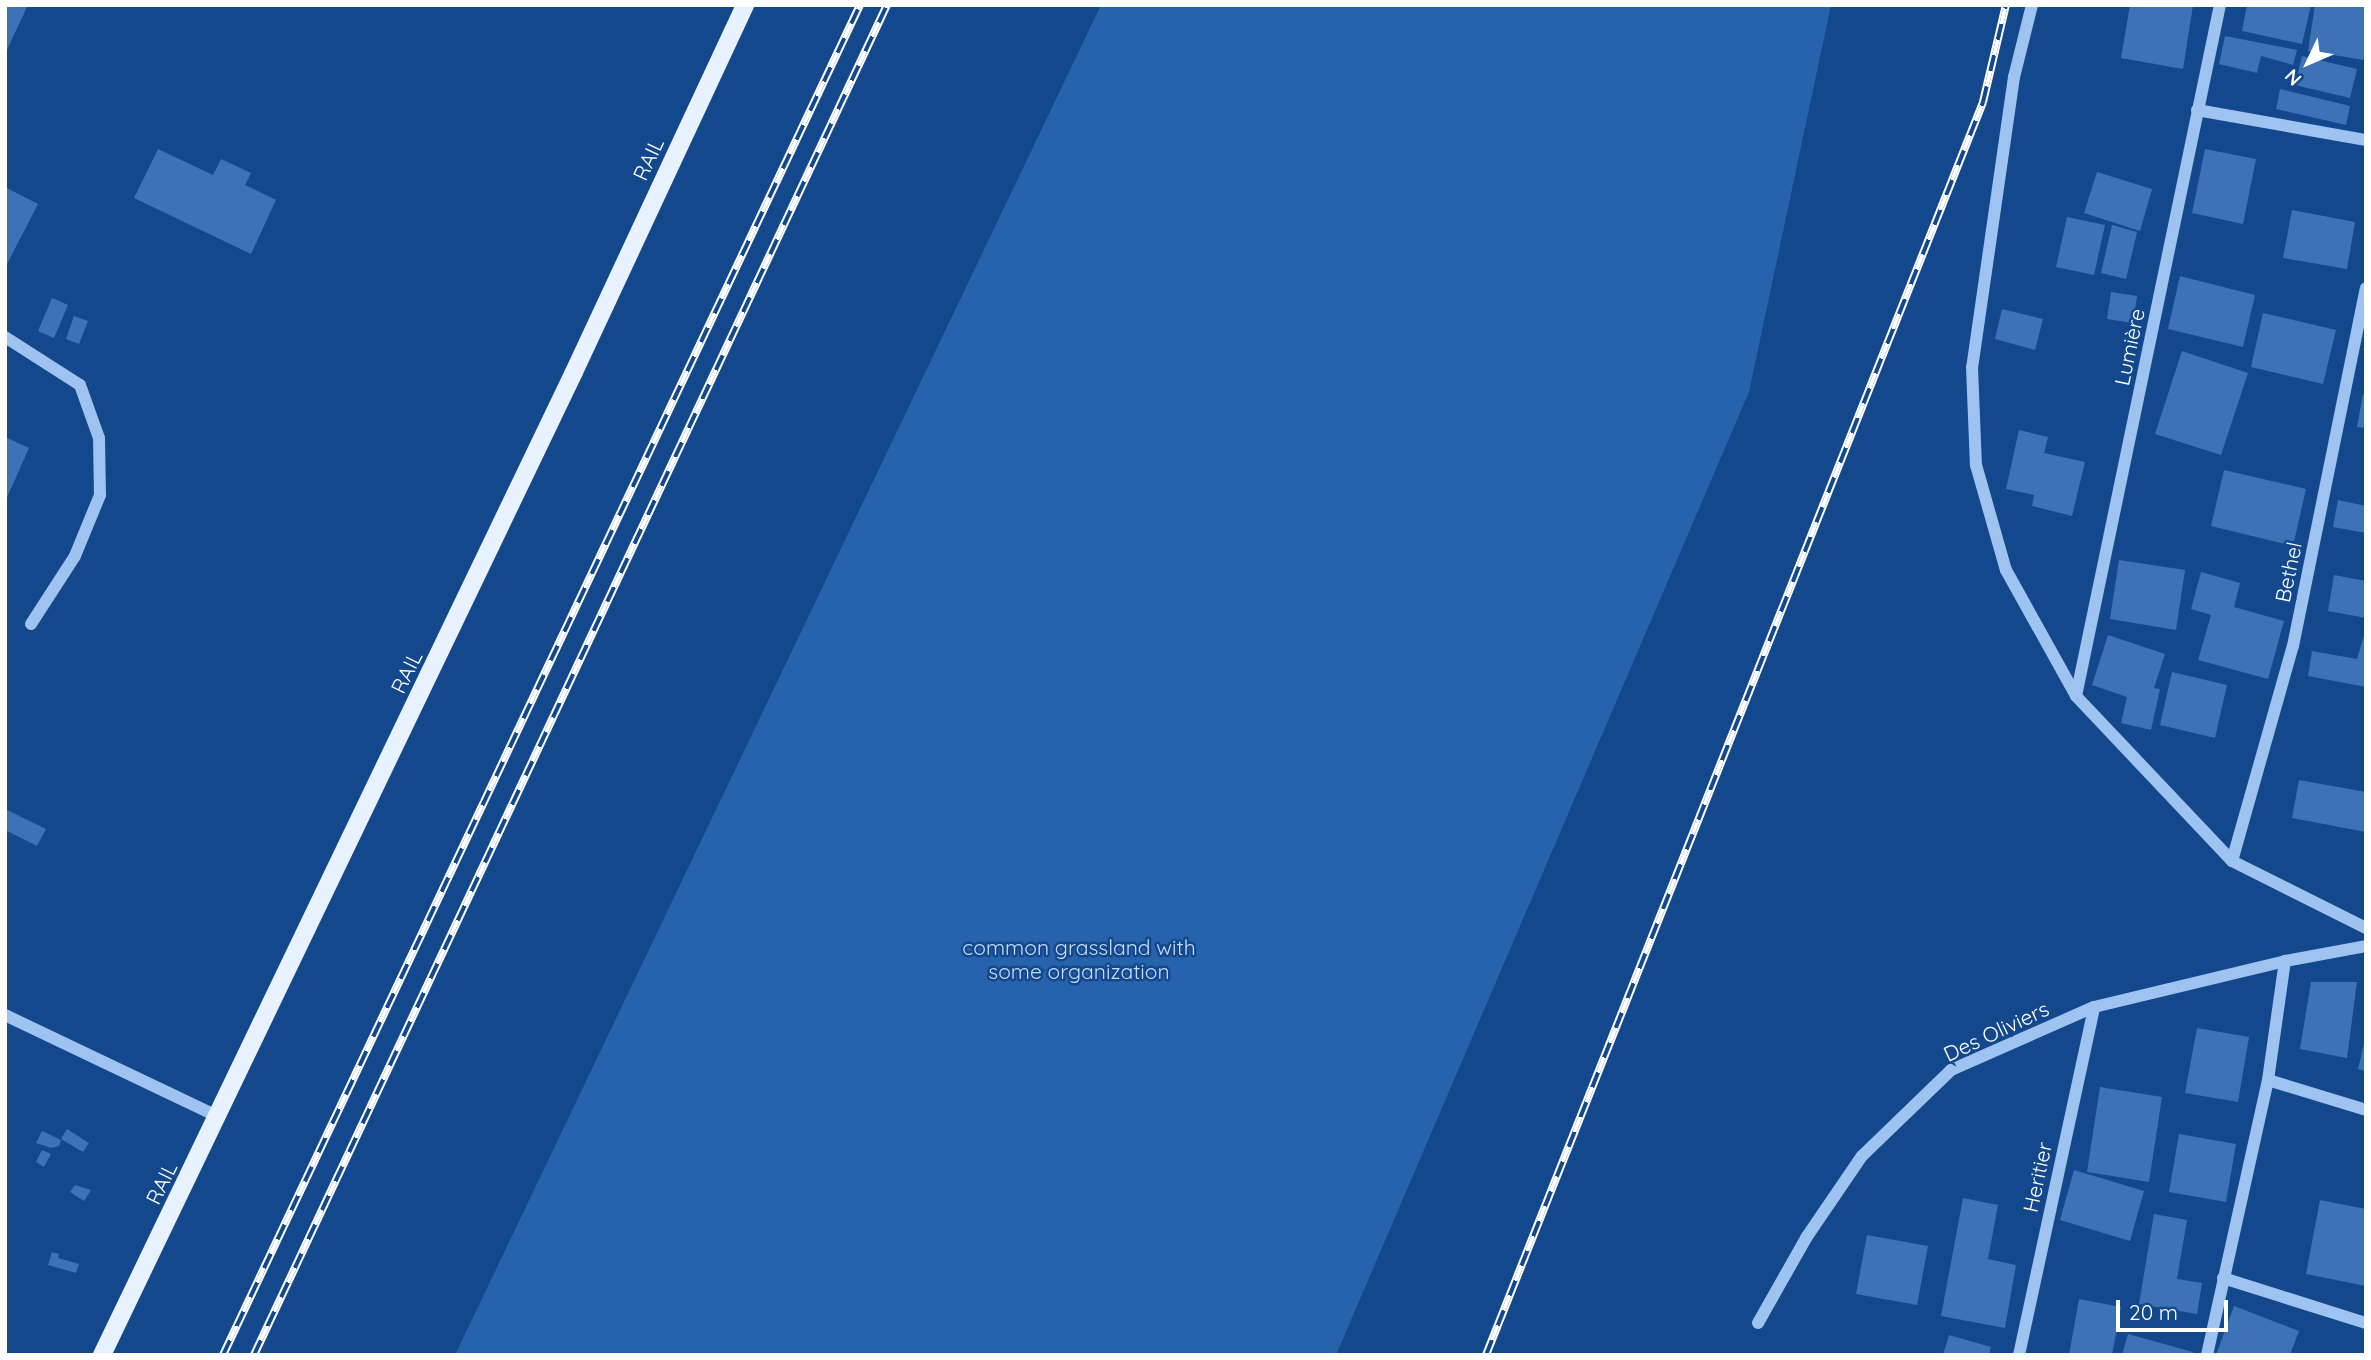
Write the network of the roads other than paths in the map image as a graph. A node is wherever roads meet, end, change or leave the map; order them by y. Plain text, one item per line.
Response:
1 (745, 5) edge
2 (2032, 5) edge
3 (2220, 5) edge
4 (2197, 110) junction
5 (2366, 140) edge
6 (2366, 288) edge
7 (5, 337) edge
8 (31, 624) dead end
9 (2076, 696) junction
10 (2232, 861) junction
11 (2366, 928) edge
12 (2366, 946) edge
13 (2285, 961) junction
14 (2094, 1007) junction
15 (5, 1015) edge
16 (2268, 1080) junction
17 (2366, 1110) edge
18 (219, 1117) junction
19 (2223, 1278) junction
20 (2366, 1323) edge
21 (1758, 1324) dead end
22 (102, 1355) edge
23 (2019, 1355) edge
24 (2207, 1355) edge

1 - 18 main road, RAIL
2 - 9 street
3 - 4 street, Lumière
4 - 5 street
4 - 9 street, Lumière
6 - 10 street, Bethel
7 - 8 street
9 - 10 street
10 - 11 street
12 - 13 street, Des Oliviers
13 - 14 street, Des Oliviers
13 - 16 street
14 - 21 street, Des Oliviers
14 - 23 street, Heritier
15 - 18 street
16 - 17 street
16 - 19 street
18 - 22 main road, RAIL
19 - 20 street
19 - 24 street

